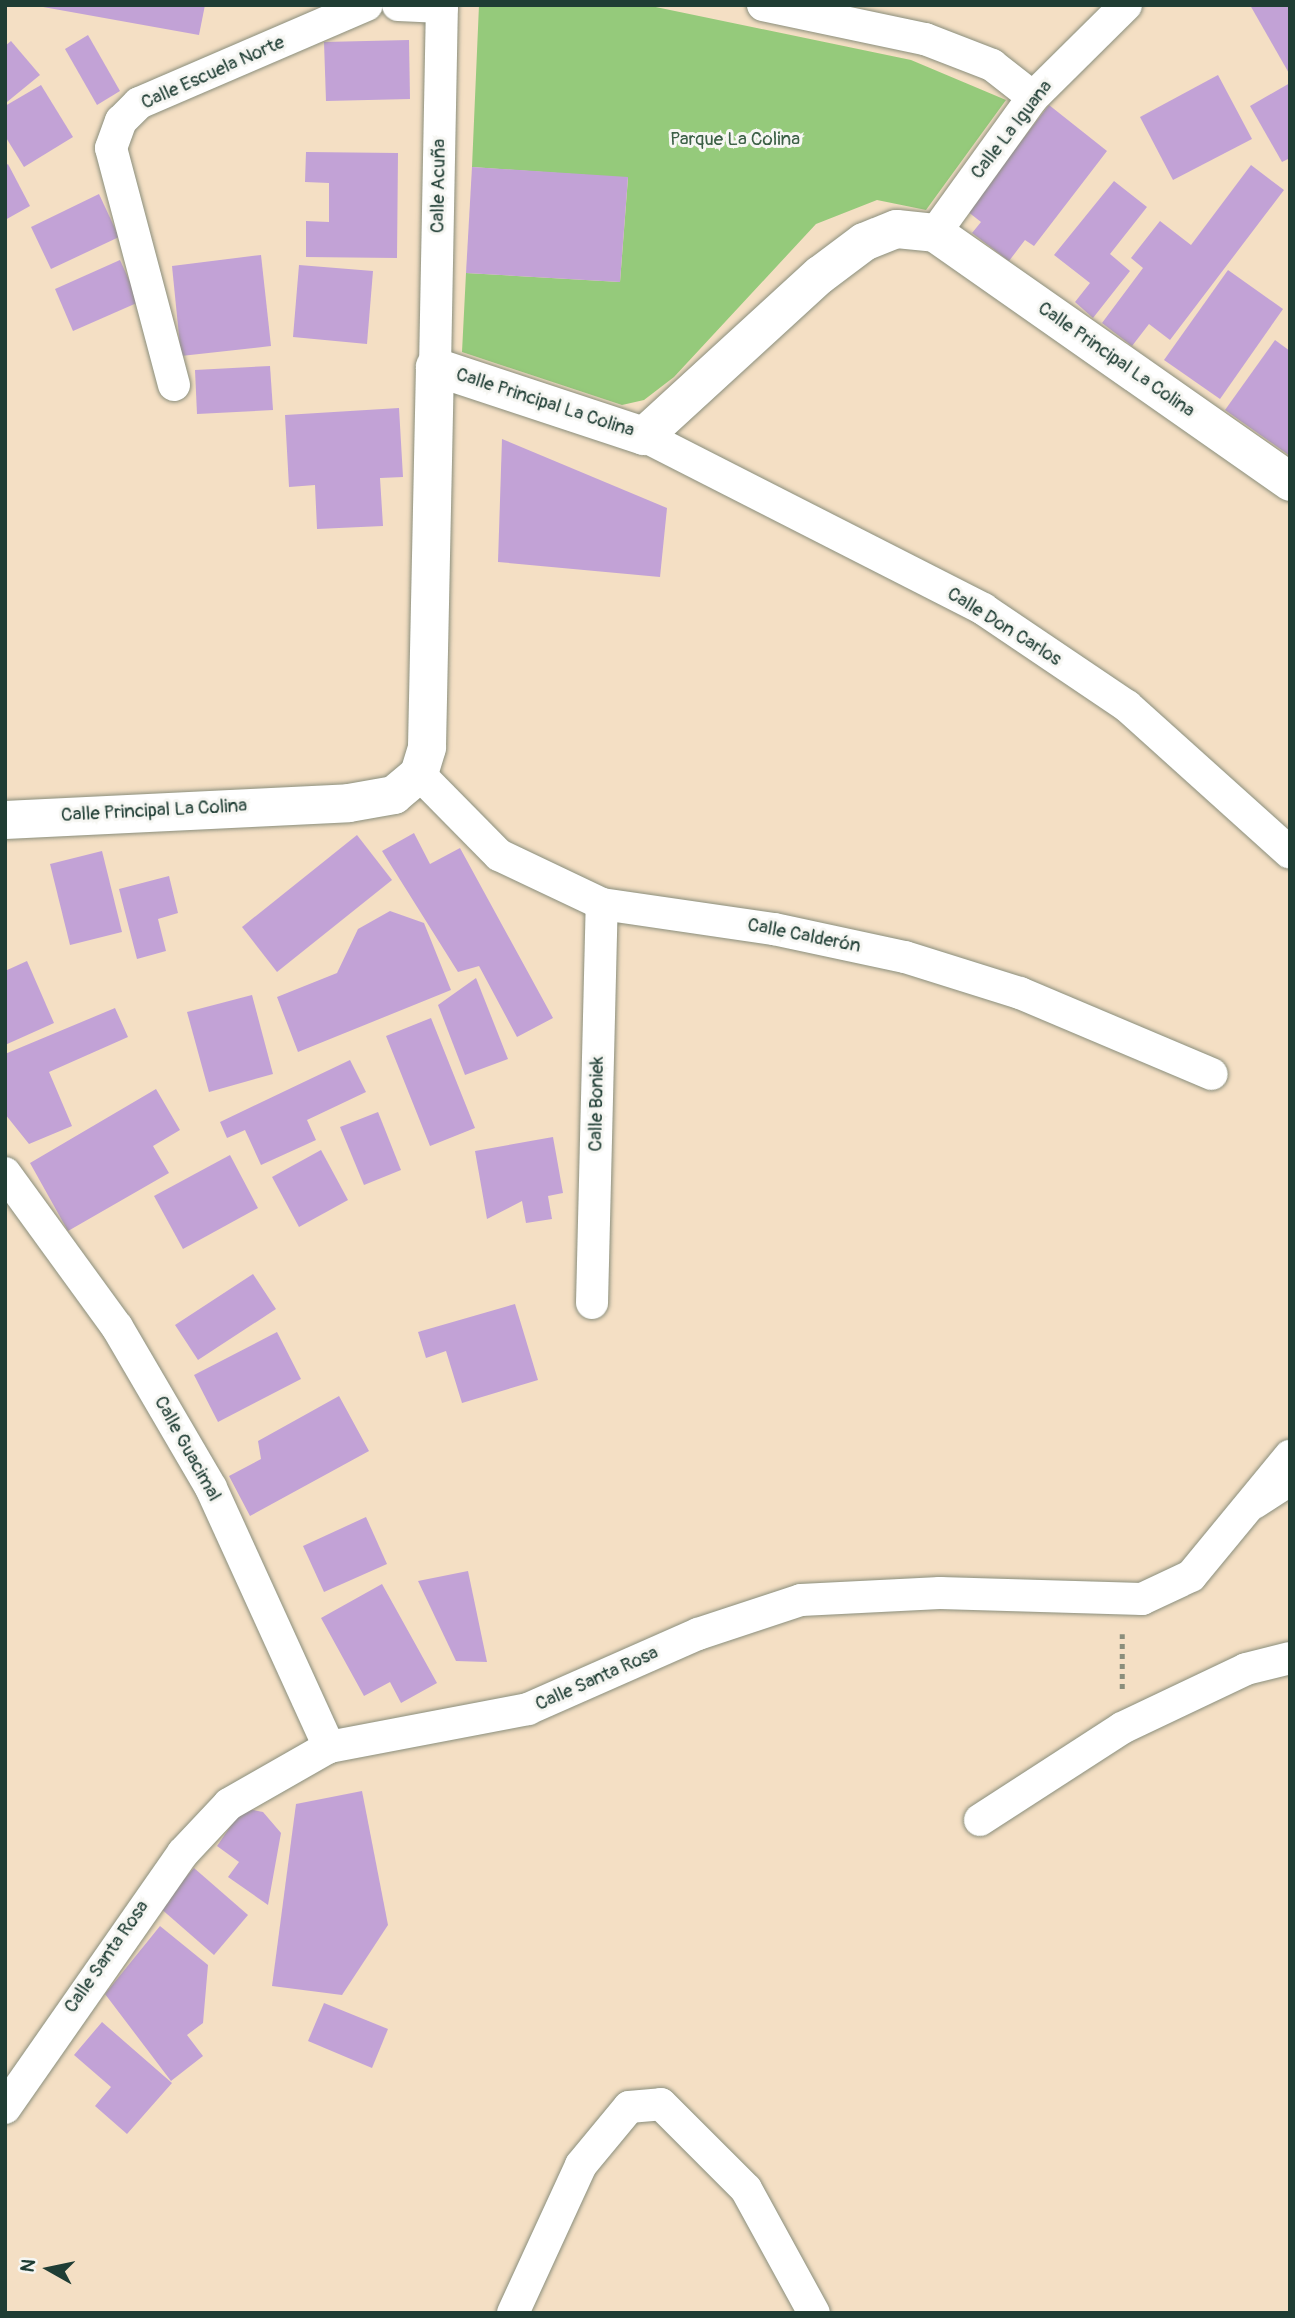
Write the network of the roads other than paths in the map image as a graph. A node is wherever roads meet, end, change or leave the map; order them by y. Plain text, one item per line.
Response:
1 (368, 5) edge
2 (398, 5) edge
3 (763, 5) edge
4 (1126, 5) edge
5 (442, 6) edge
6 (1033, 97) junction
7 (935, 233) junction
8 (435, 367) junction
9 (174, 385) dead end
10 (644, 436) junction
11 (1290, 482) edge
12 (419, 774) junction
13 (5, 820) edge
14 (1290, 853) edge
15 (602, 904) junction
16 (1212, 1074) dead end
17 (5, 1172) edge
18 (592, 1303) dead end
19 (1290, 1456) edge
20 (1290, 1489) edge
21 (1239, 1523) junction
22 (1290, 1658) edge
23 (329, 1747) junction
24 (980, 1820) dead end
25 (5, 2108) edge
26 (513, 2313) edge
27 (814, 2313) edge

1 - 9 street, Calle Escuela Norte
2 - 5 street
3 - 6 street
4 - 6 street, Calle La Iguana
5 - 8 street, Calle Acuña
6 - 7 street, Calle La Iguana
7 - 10 street, Calle Principal La Colina
7 - 11 street, Calle Principal La Colina
8 - 10 street, Calle Principal La Colina
8 - 12 street, Calle Principal La Colina
10 - 14 street, Calle Don Carlos
12 - 13 street, Calle Principal La Colina
12 - 15 street, Calle Calderón
15 - 16 street, Calle Calderón
15 - 18 street, Calle Boniek
17 - 23 street, Calle Guacimal
19 - 21 street, Calle Santa Rosa
20 - 21 lane
21 - 23 street, Calle Santa Rosa
22 - 24 street
23 - 25 street, Calle Santa Rosa
26 - 27 street

